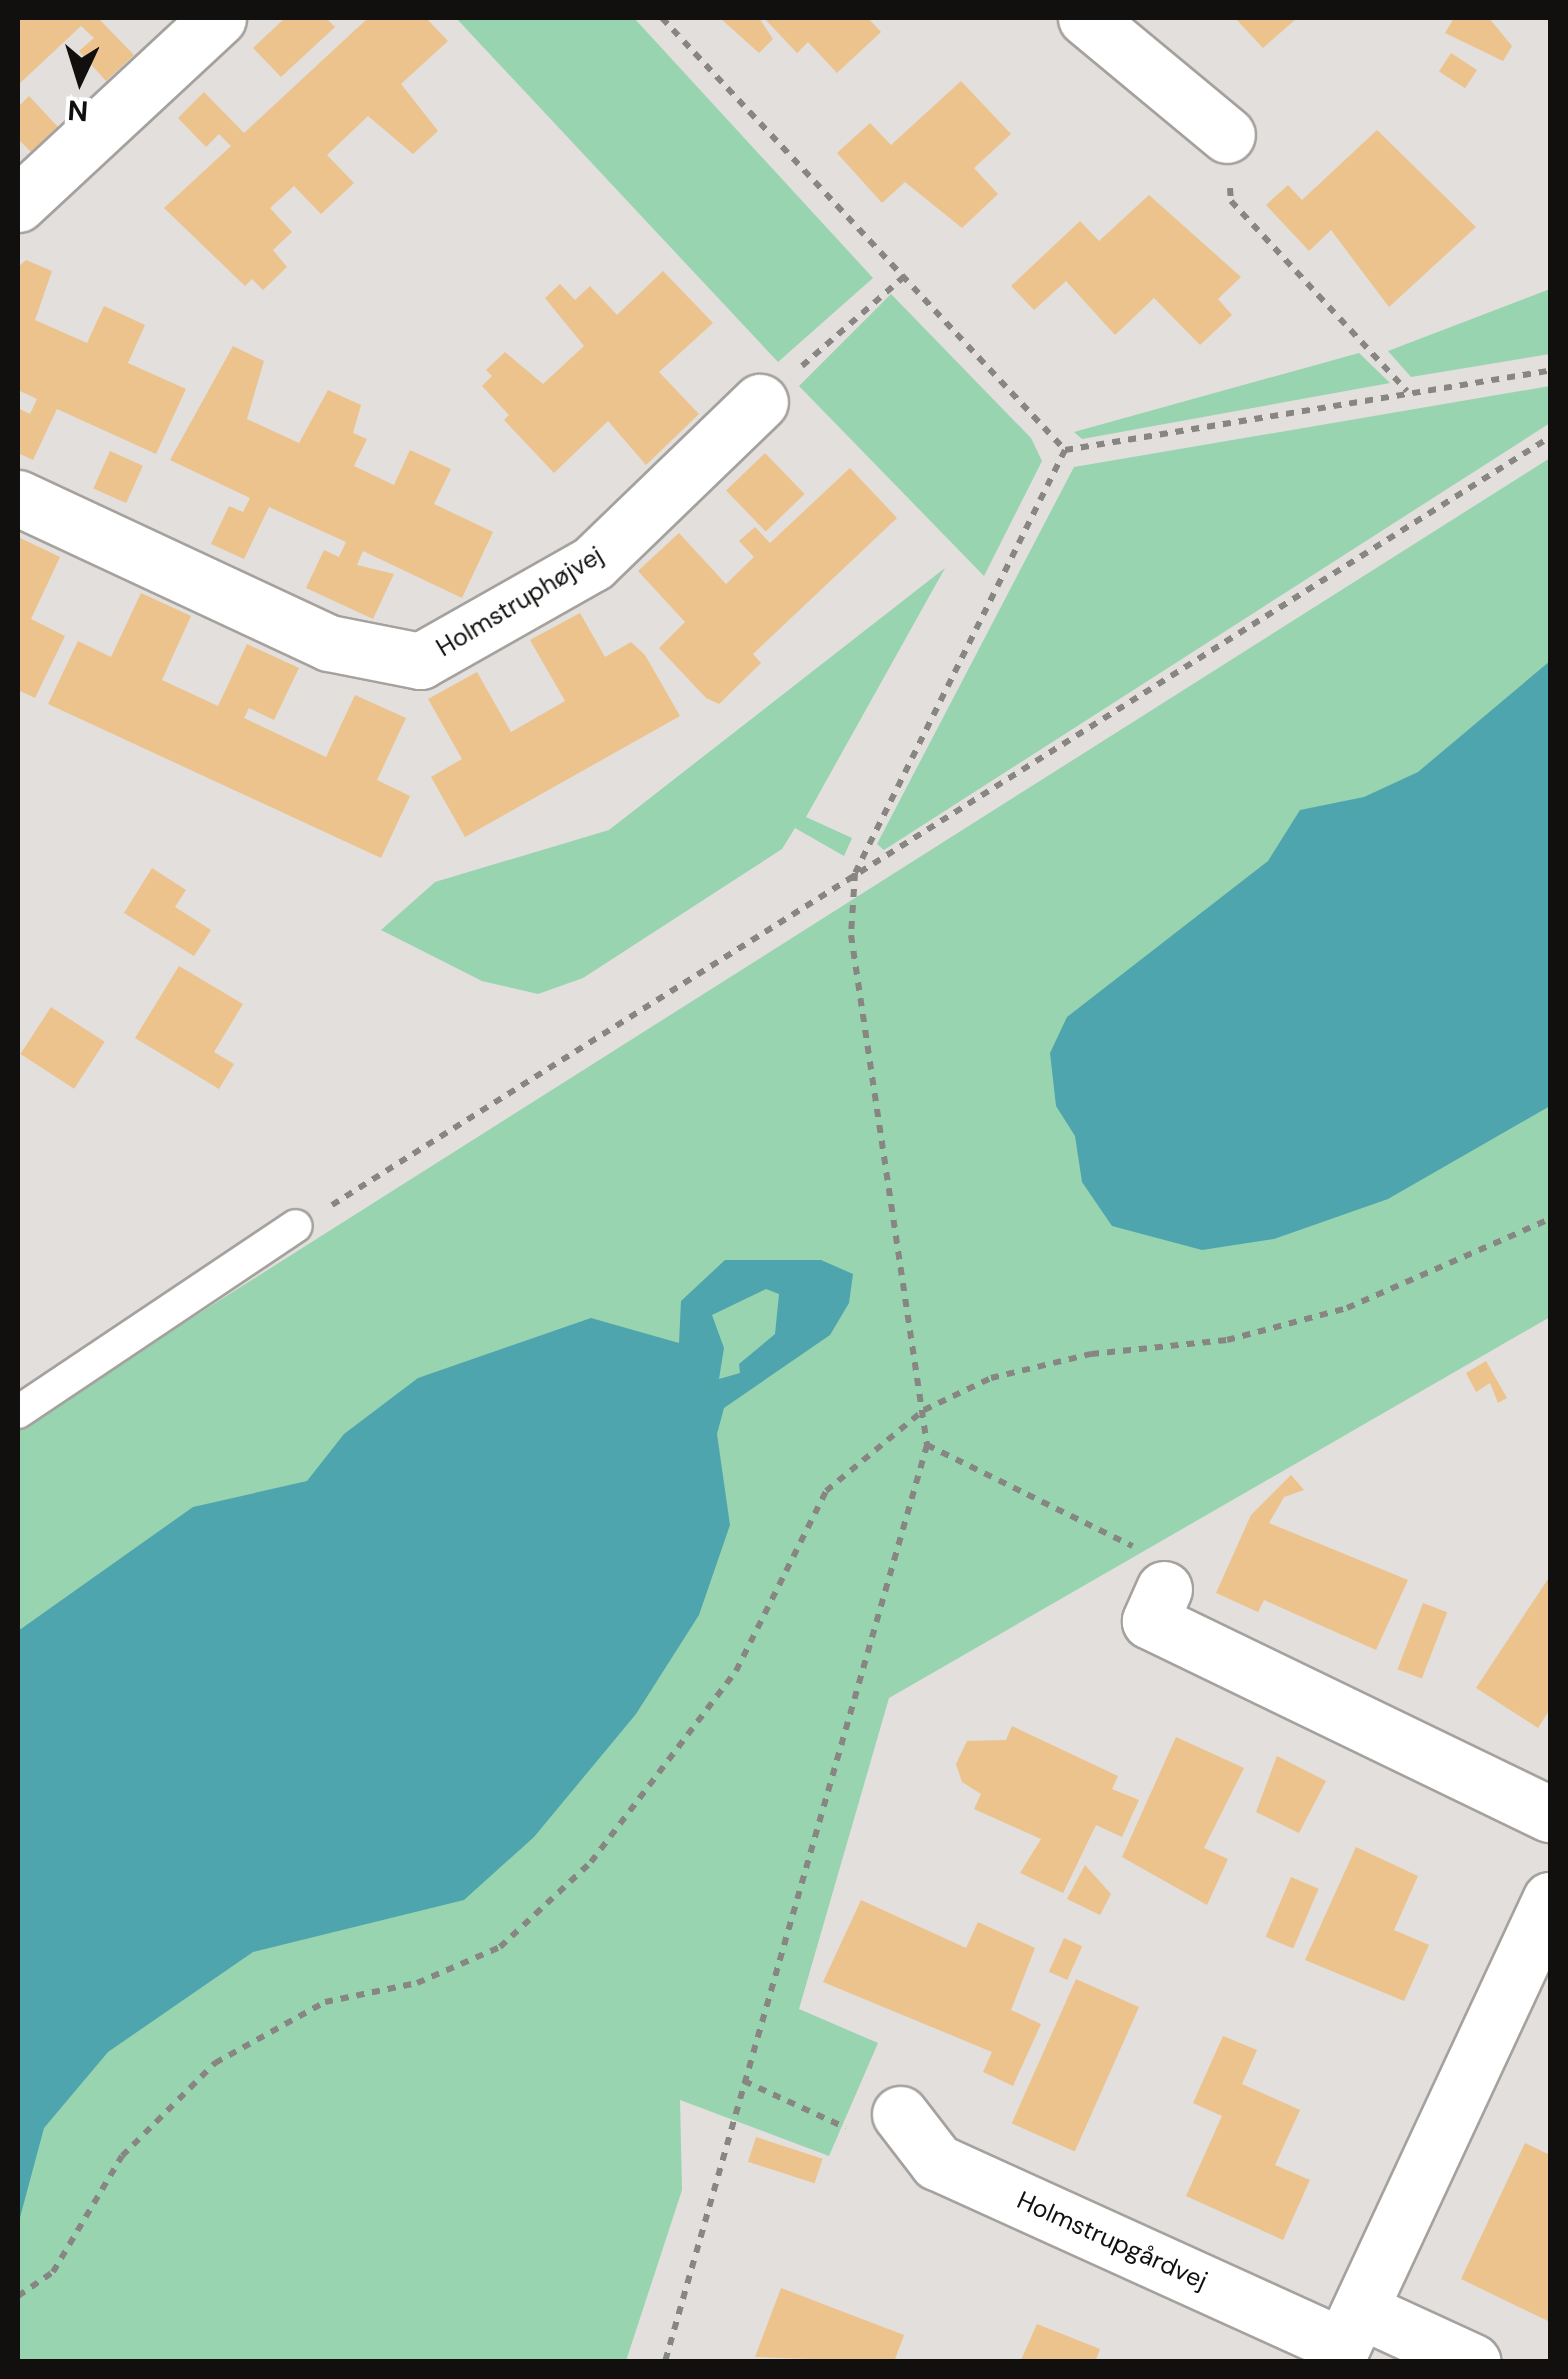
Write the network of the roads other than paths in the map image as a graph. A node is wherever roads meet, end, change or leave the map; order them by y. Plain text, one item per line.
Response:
1 (218, 18) edge
2 (1086, 18) edge
3 (1228, 135) road end
4 (18, 204) edge
5 (760, 402) road end
6 (18, 498) edge
7 (296, 1226) road end
8 (18, 1412) edge
9 (1164, 1589) road end
10 (1550, 1814) edge
11 (1550, 1900) edge
12 (900, 2114) road end
13 (1345, 2339) edge
14 (1473, 2362) edge

1 - 4 street
2 - 3 street
5 - 6 street, Holmstruphøjvej
7 - 8 lane
9 - 10 street
11 - 13 street
12 - 13 street, Holmstrupgårdvej
13 - 14 street, Holmstrupgårdvej

